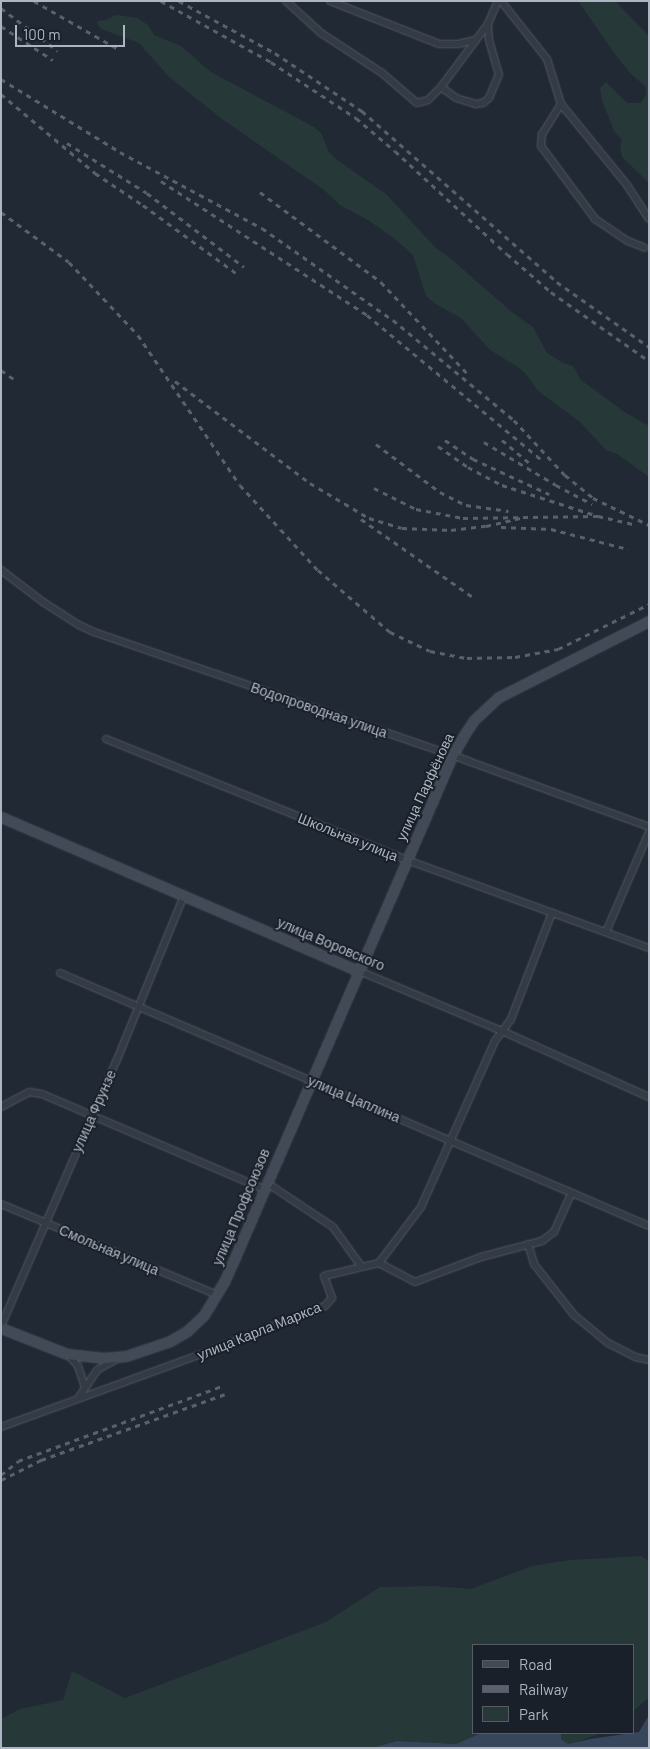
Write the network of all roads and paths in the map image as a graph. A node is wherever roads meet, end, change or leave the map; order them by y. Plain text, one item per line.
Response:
1 (286, 1) edge
2 (330, 1) edge
3 (500, 1) edge
4 (488, 24) junction
5 (476, 40) junction
6 (441, 87) junction
7 (561, 104) junction
8 (649, 219) edge
9 (648, 248) edge
10 (1, 570) edge
11 (649, 621) edge
12 (106, 739) dead end
13 (452, 756) junction
14 (1, 818) edge
15 (649, 827) edge
16 (649, 832) edge
17 (407, 860) junction
18 (184, 895) junction
19 (552, 913) junction
20 (606, 932) junction
21 (649, 948) edge
22 (359, 971) junction
23 (60, 973) dead end
24 (139, 1007) junction
25 (502, 1031) junction
26 (310, 1080) junction
27 (649, 1097) edge
28 (1, 1107) edge
29 (91, 1116) junction
30 (451, 1141) junction
31 (265, 1186) junction
32 (571, 1194) junction
33 (1, 1204) edge
34 (45, 1223) junction
35 (649, 1226) edge
36 (528, 1244) junction
37 (379, 1263) junction
38 (361, 1266) junction
39 (217, 1295) junction
40 (1, 1327) edge
41 (68, 1354) junction
42 (126, 1356) junction
43 (649, 1360) edge
44 (85, 1386) junction
45 (79, 1397) junction
46 (1, 1427) edge

1 - 6 street
2 - 5 street
3 - 4 street
3 - 7 street
4 - 5 street
4 - 6 street
5 - 6 street
7 - 8 street
7 - 9 street
10 - 13 street, Водопроводная улица
11 - 13 main road, улица Парфёнова
12 - 17 street, Школьная улица
13 - 15 street, Водопроводная улица
13 - 17 main road, улица Парфёнова
14 - 18 main road, улица Воровского
16 - 20 street
17 - 19 street, Школьная улица
17 - 22 main road, улица Парфёнова
18 - 22 main road, улица Воровского
18 - 24 street, улица Фрунзе
19 - 20 street, Школьная улица
19 - 25 street
20 - 21 street, Школьная улица
22 - 25 street, улица Воровского
22 - 26 main road, улица Профсоюзов
23 - 24 street, улица Цаплина
24 - 26 street, улица Цаплина
24 - 29 street, улица Фрунзе
25 - 27 street, улица Воровского
25 - 30 street
26 - 30 street, улица Цаплина
26 - 31 main road, улица Профсоюзов
28 - 29 street
29 - 31 street
29 - 34 street, улица Фрунзе
30 - 32 street, улица Цаплина
30 - 37 street
31 - 38 street
31 - 39 main road, улица Профсоюзов
32 - 35 street, улица Цаплина
32 - 36 street
33 - 34 street, Смольная улица
34 - 39 street, Смольная улица
34 - 40 street, улица Фрунзе
36 - 37 street
36 - 43 street
37 - 38 street, улица Карла Маркса
38 - 45 street, улица Карла Маркса
39 - 42 main road, улица Профсоюзов
40 - 41 main road, улица Профсоюзов
41 - 42 main road, улица Профсоюзов
41 - 44 street
42 - 44 street
44 - 45 street
45 - 46 street, улица Карла Маркса

